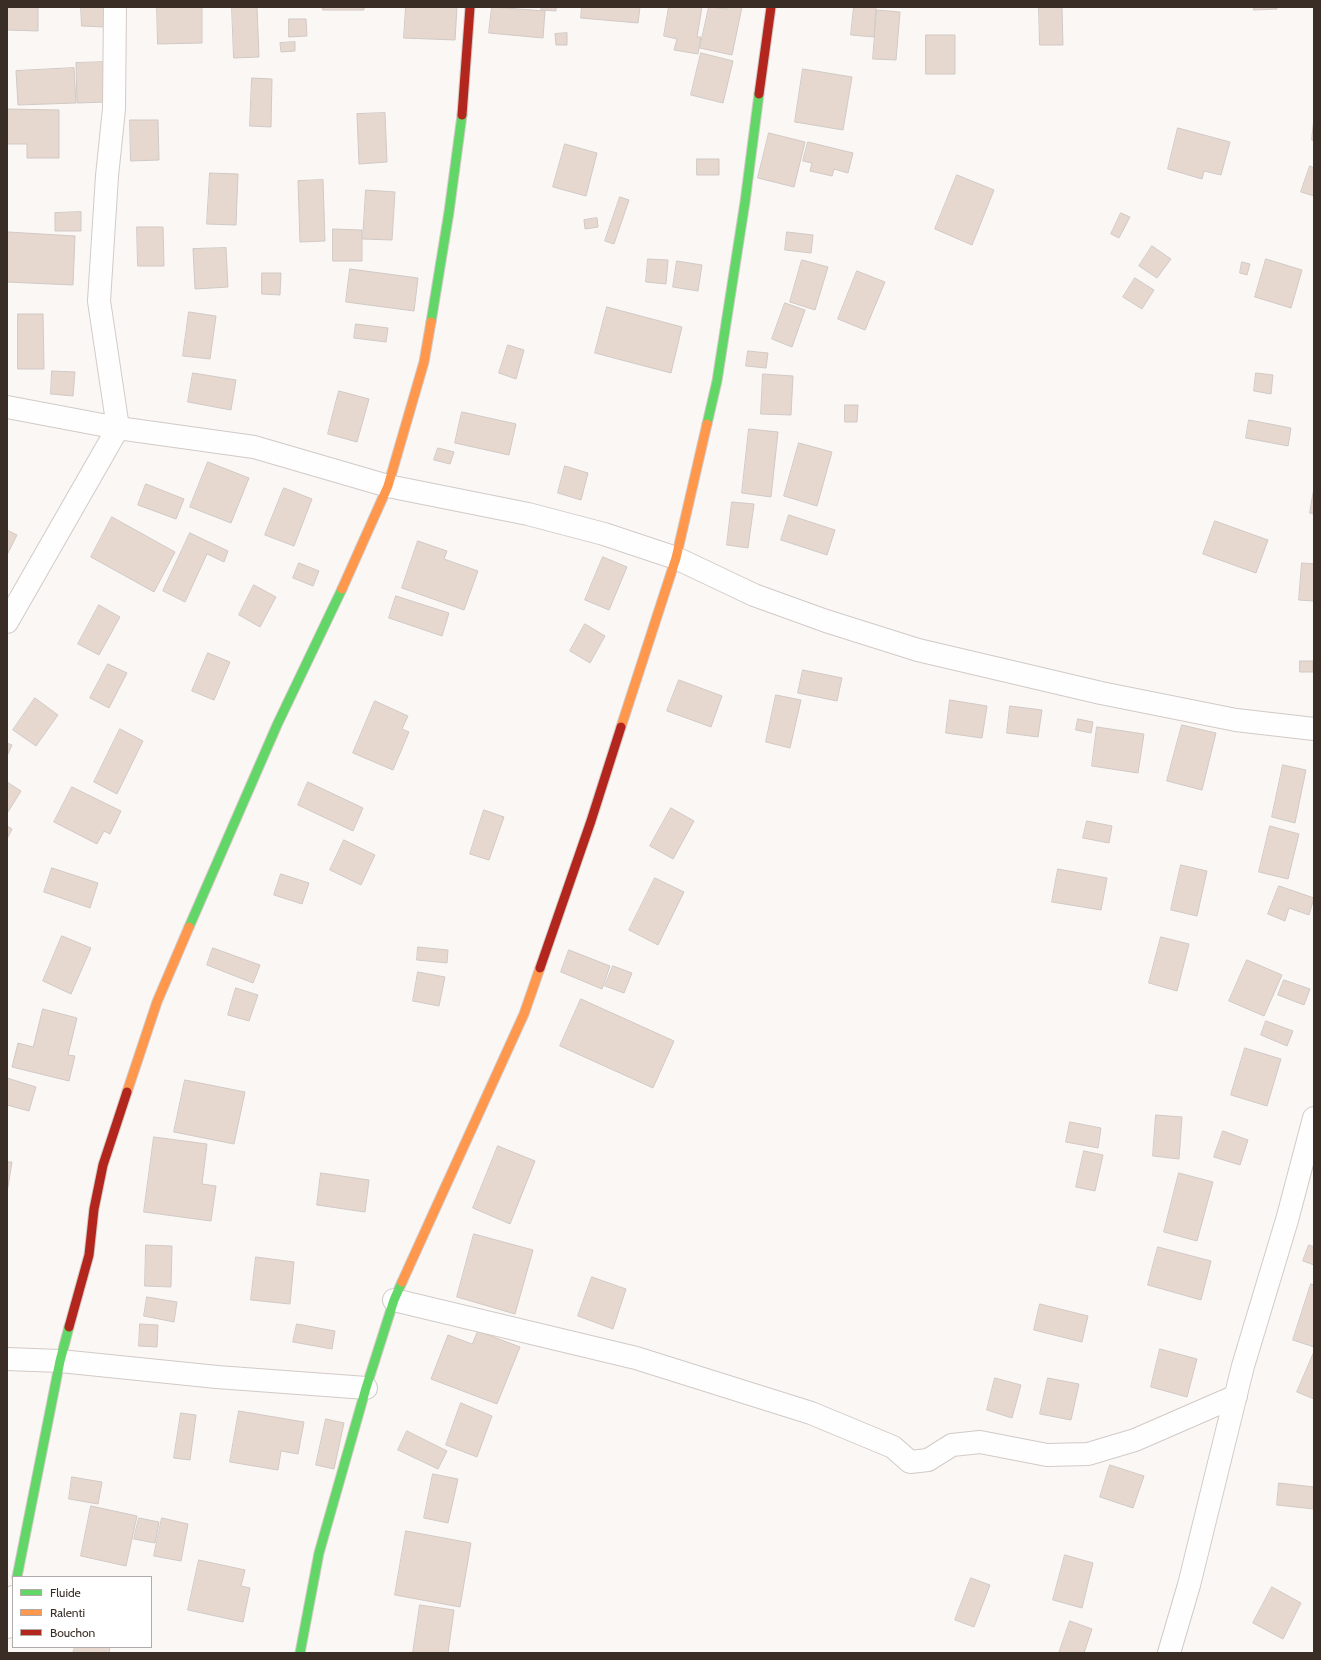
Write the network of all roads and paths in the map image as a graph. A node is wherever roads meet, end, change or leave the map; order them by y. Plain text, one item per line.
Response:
1 (115, 7) edge
2 (470, 7) edge
3 (771, 7) edge
4 (7, 407) edge
5 (118, 428) junction
6 (388, 486) junction
7 (676, 558) junction
8 (7, 622) edge
9 (1314, 729) edge
10 (1314, 1118) edge
11 (394, 1300) junction
12 (7, 1359) edge
13 (60, 1361) junction
14 (366, 1388) junction
15 (1236, 1396) junction
16 (17, 1576) edge
17 (12, 1602) edge
18 (7, 1627) edge
19 (300, 1653) edge
20 (1169, 1653) edge

1 - 5 street
2 - 6 street
3 - 7 street
4 - 5 street
5 - 6 street
5 - 8 street
6 - 7 street
6 - 13 street
7 - 9 street
7 - 11 street
10 - 15 street
11 - 14 street
11 - 15 street
12 - 13 street
13 - 14 street
13 - 16 street
14 - 19 street
15 - 20 street
17 - 18 street

